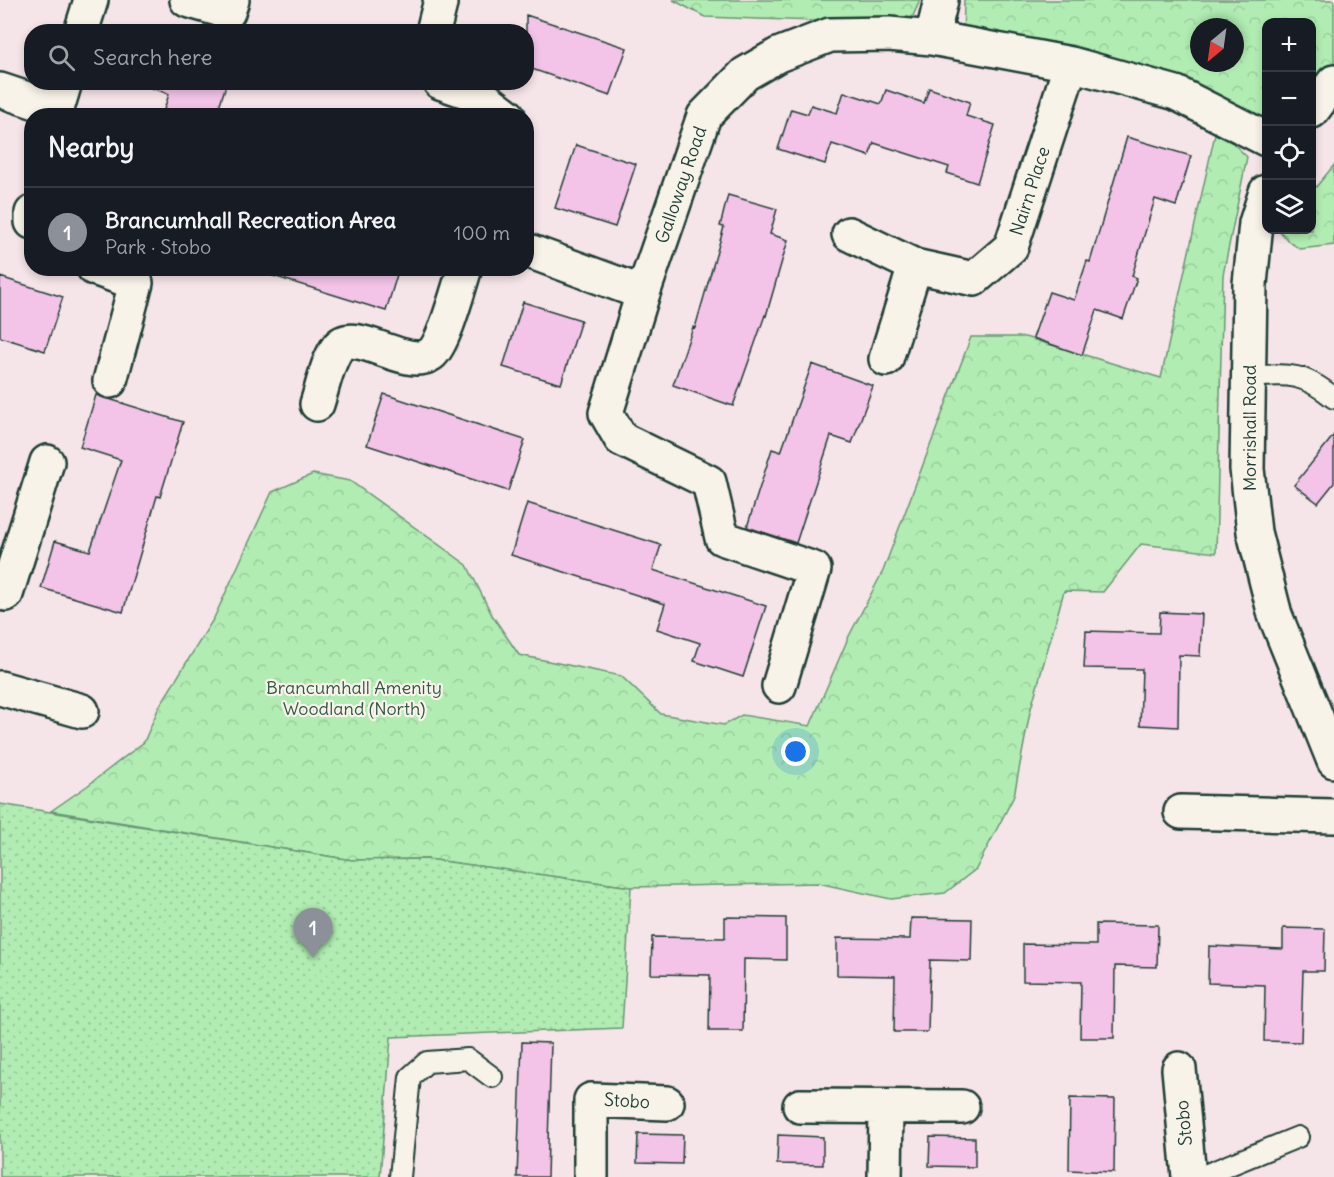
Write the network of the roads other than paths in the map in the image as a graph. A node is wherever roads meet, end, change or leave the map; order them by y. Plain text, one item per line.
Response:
1 (91, 0) edge
2 (187, 0) edge
3 (232, 0) edge
4 (941, 0) edge
5 (84, 24) edge
6 (932, 38) junction
7 (1071, 64) junction
8 (1334, 82) edge
9 (0, 90) edge
10 (463, 90) edge
11 (60, 102) edge
12 (1316, 105) edge
13 (497, 108) edge
14 (1262, 137) edge
15 (1262, 204) edge
16 (849, 234) dead end
17 (534, 253) edge
18 (915, 266) junction
19 (116, 276) edge
20 (462, 276) edge
21 (643, 293) junction
22 (886, 359) dead end
23 (1250, 376) junction
24 (110, 381) dead end
25 (1334, 398) edge
26 (316, 404) dead end
27 (47, 462) dead end
28 (2, 600) edge
29 (779, 686) dead end
30 (0, 688) edge
31 (82, 711) dead end
32 (1332, 752) edge
33 (1181, 812) dead end
34 (1334, 816) edge
35 (1179, 1068) dead end
36 (492, 1077) dead end
37 (667, 1103) dead end
38 (800, 1106) dead end
39 (886, 1107) junction
40 (962, 1107) dead end
41 (1298, 1137) dead end
42 (400, 1177) edge
43 (591, 1177) edge
44 (885, 1177) edge
45 (1189, 1177) edge
46 (1200, 1177) edge

1 - 5 street
2 - 3 street
4 - 6 street
6 - 7 street, Galloway Road
6 - 21 street, Galloway Road
7 - 14 street, Galloway Road
7 - 18 street, Nairn Place
8 - 12 street
9 - 11 street
10 - 13 street
15 - 23 street, Morrishall Road
16 - 18 street, Nairn Place
17 - 21 street
18 - 22 street
19 - 24 street
20 - 26 street
21 - 29 street, Galloway Road
23 - 25 lane
23 - 32 street, Morrishall Road
27 - 28 street
30 - 31 street
33 - 34 street
35 - 45 street, Stobo
36 - 42 lane
37 - 43 street, Stobo
38 - 39 street
39 - 40 street
39 - 44 street
41 - 46 lane

